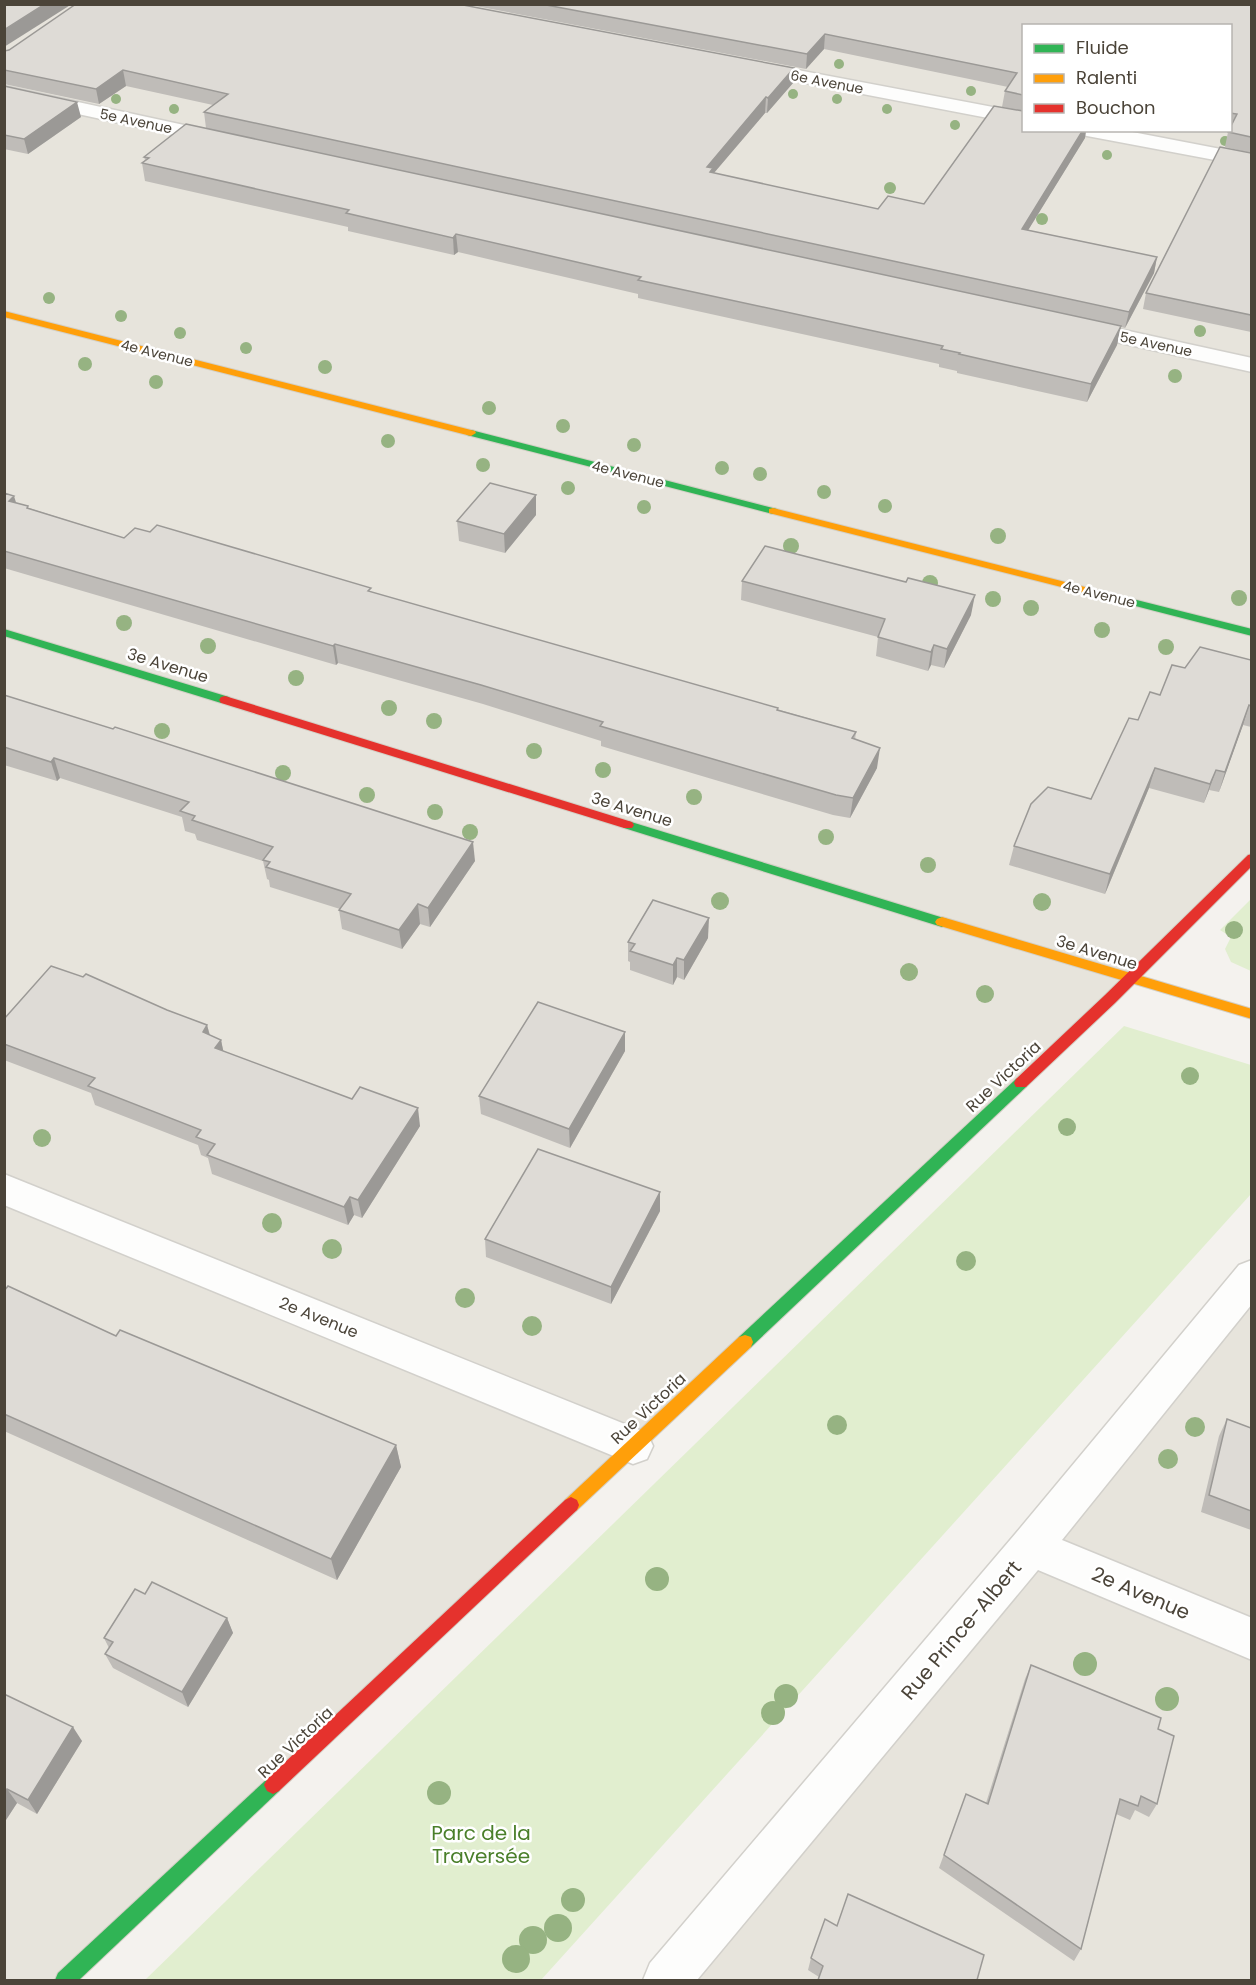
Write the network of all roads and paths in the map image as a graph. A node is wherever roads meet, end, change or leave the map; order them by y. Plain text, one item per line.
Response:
1 (732, 64) edge
2 (4, 92) edge
3 (1022, 118) edge
4 (1097, 132) edge
5 (238, 143) edge
6 (1251, 162) edge
7 (4, 314) edge
8 (1053, 322) edge
9 (1251, 365) edge
10 (4, 632) edge
11 (1251, 633) edge
12 (1251, 858) edge
13 (1130, 979) junction
14 (1251, 1014) edge
15 (4, 1189) edge
16 (1251, 1276) edge
17 (633, 1446) junction
18 (1031, 1547) junction
19 (1251, 1639) edge
20 (65, 1980) edge
21 (667, 1980) edge

1 - 3 street, 6e Avenue
2 - 5 street, 5e Avenue
4 - 6 street
7 - 11 street, 4e Avenue
8 - 9 street, 5e Avenue
10 - 13 street, 3e Avenue
12 - 13 street, Rue Victoria
13 - 14 street, 3e Avenue
13 - 17 street, Rue Victoria
15 - 17 street, 2e Avenue
16 - 18 street, Rue Prince-Albert
17 - 20 street, Rue Victoria
18 - 19 street, 2e Avenue
18 - 21 street, Rue Prince-Albert

